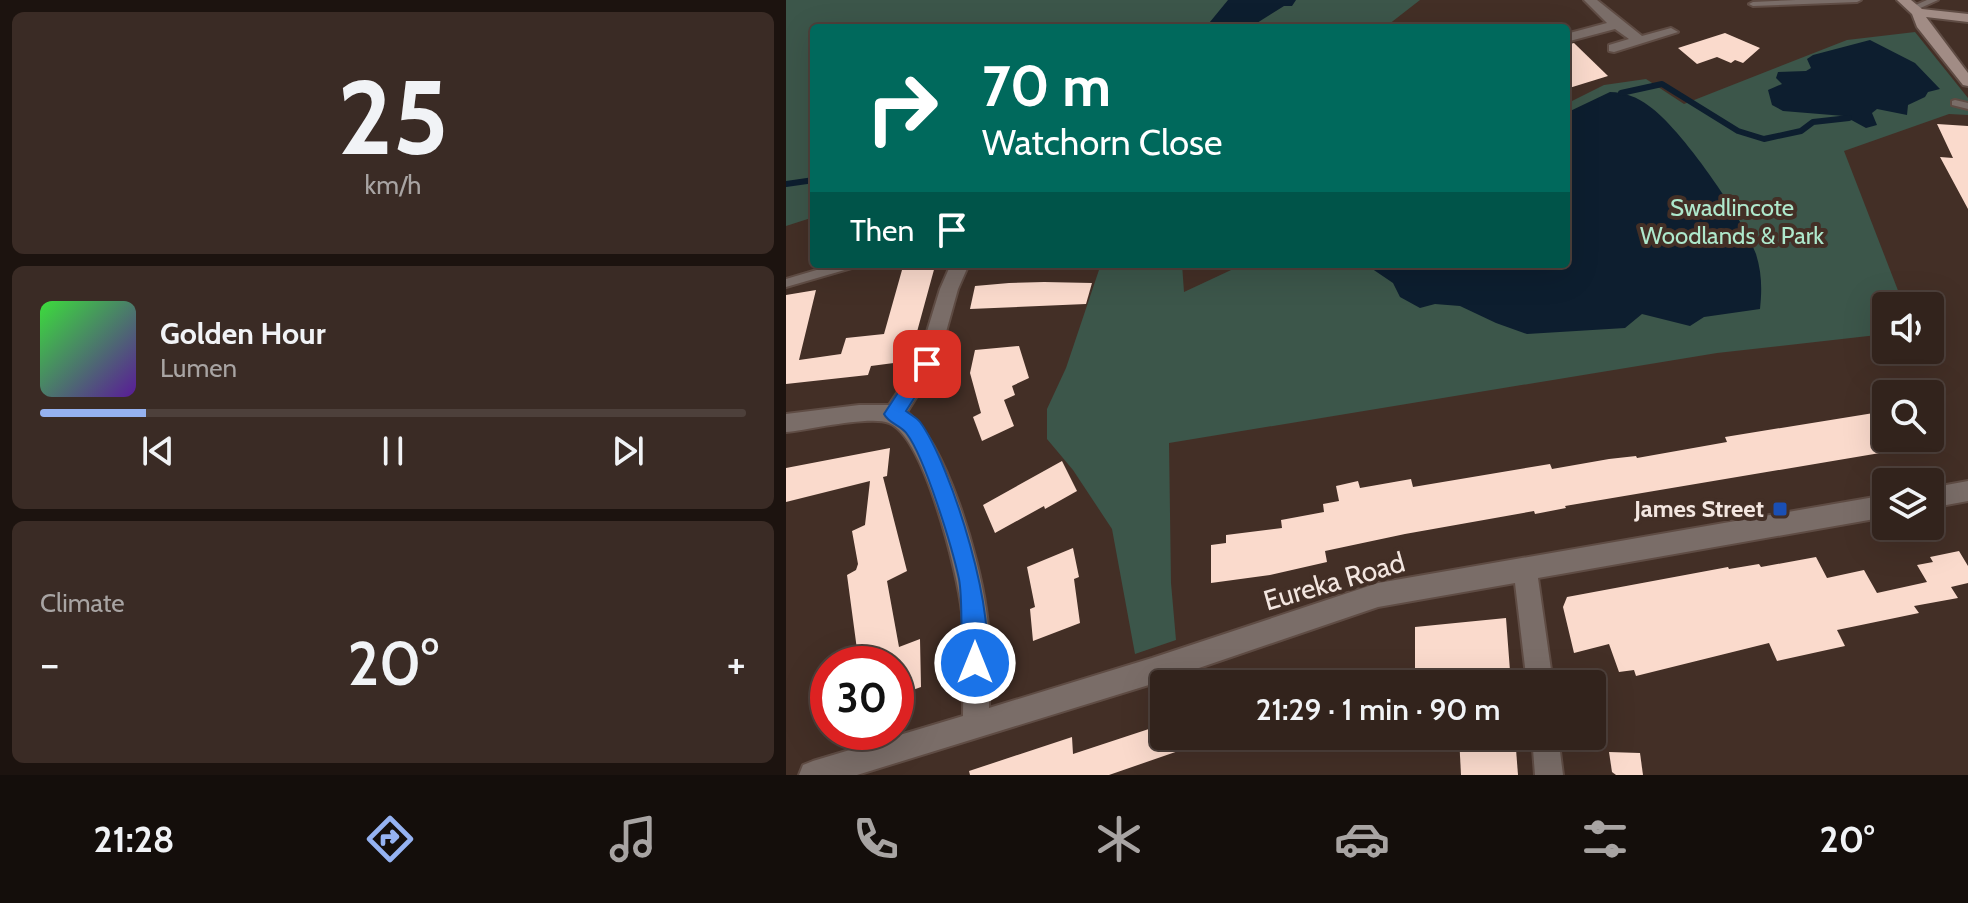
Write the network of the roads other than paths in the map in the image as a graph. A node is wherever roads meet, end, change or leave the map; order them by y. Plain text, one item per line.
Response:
1 (1590, 0) edge
2 (1857, 0) edge
3 (1934, 0) edge
4 (1753, 4) dead end
5 (1912, 7) edge
6 (1968, 18) edge
7 (1618, 24) junction
8 (1671, 32) dead end
9 (1570, 37) edge
10 (1639, 40) junction
11 (1614, 48) dead end
12 (1968, 82) edge
13 (1955, 103) dead end
14 (1968, 106) edge
15 (837, 268) edge
16 (958, 268) edge
17 (786, 283) edge
18 (894, 414) junction
19 (786, 423) edge
20 (1968, 491) edge
21 (1944, 495) edge
22 (1872, 508) edge
23 (1525, 570) junction
24 (1538, 670) edge
25 (976, 726) junction
26 (1546, 750) edge
27 (823, 773) edge
28 (1549, 775) edge

1 - 7 street
2 - 4 lane
3 - 5 lane
5 - 6 main road
5 - 12 main road
7 - 9 street
7 - 10 street
8 - 10 street
10 - 11 street
13 - 14 lane
15 - 17 lane
16 - 18 street
18 - 19 street
18 - 25 street
20 - 21 street
22 - 23 street, Eureka Road
23 - 24 street
23 - 25 street, Eureka Road
25 - 27 street, Eureka Road
26 - 28 street

